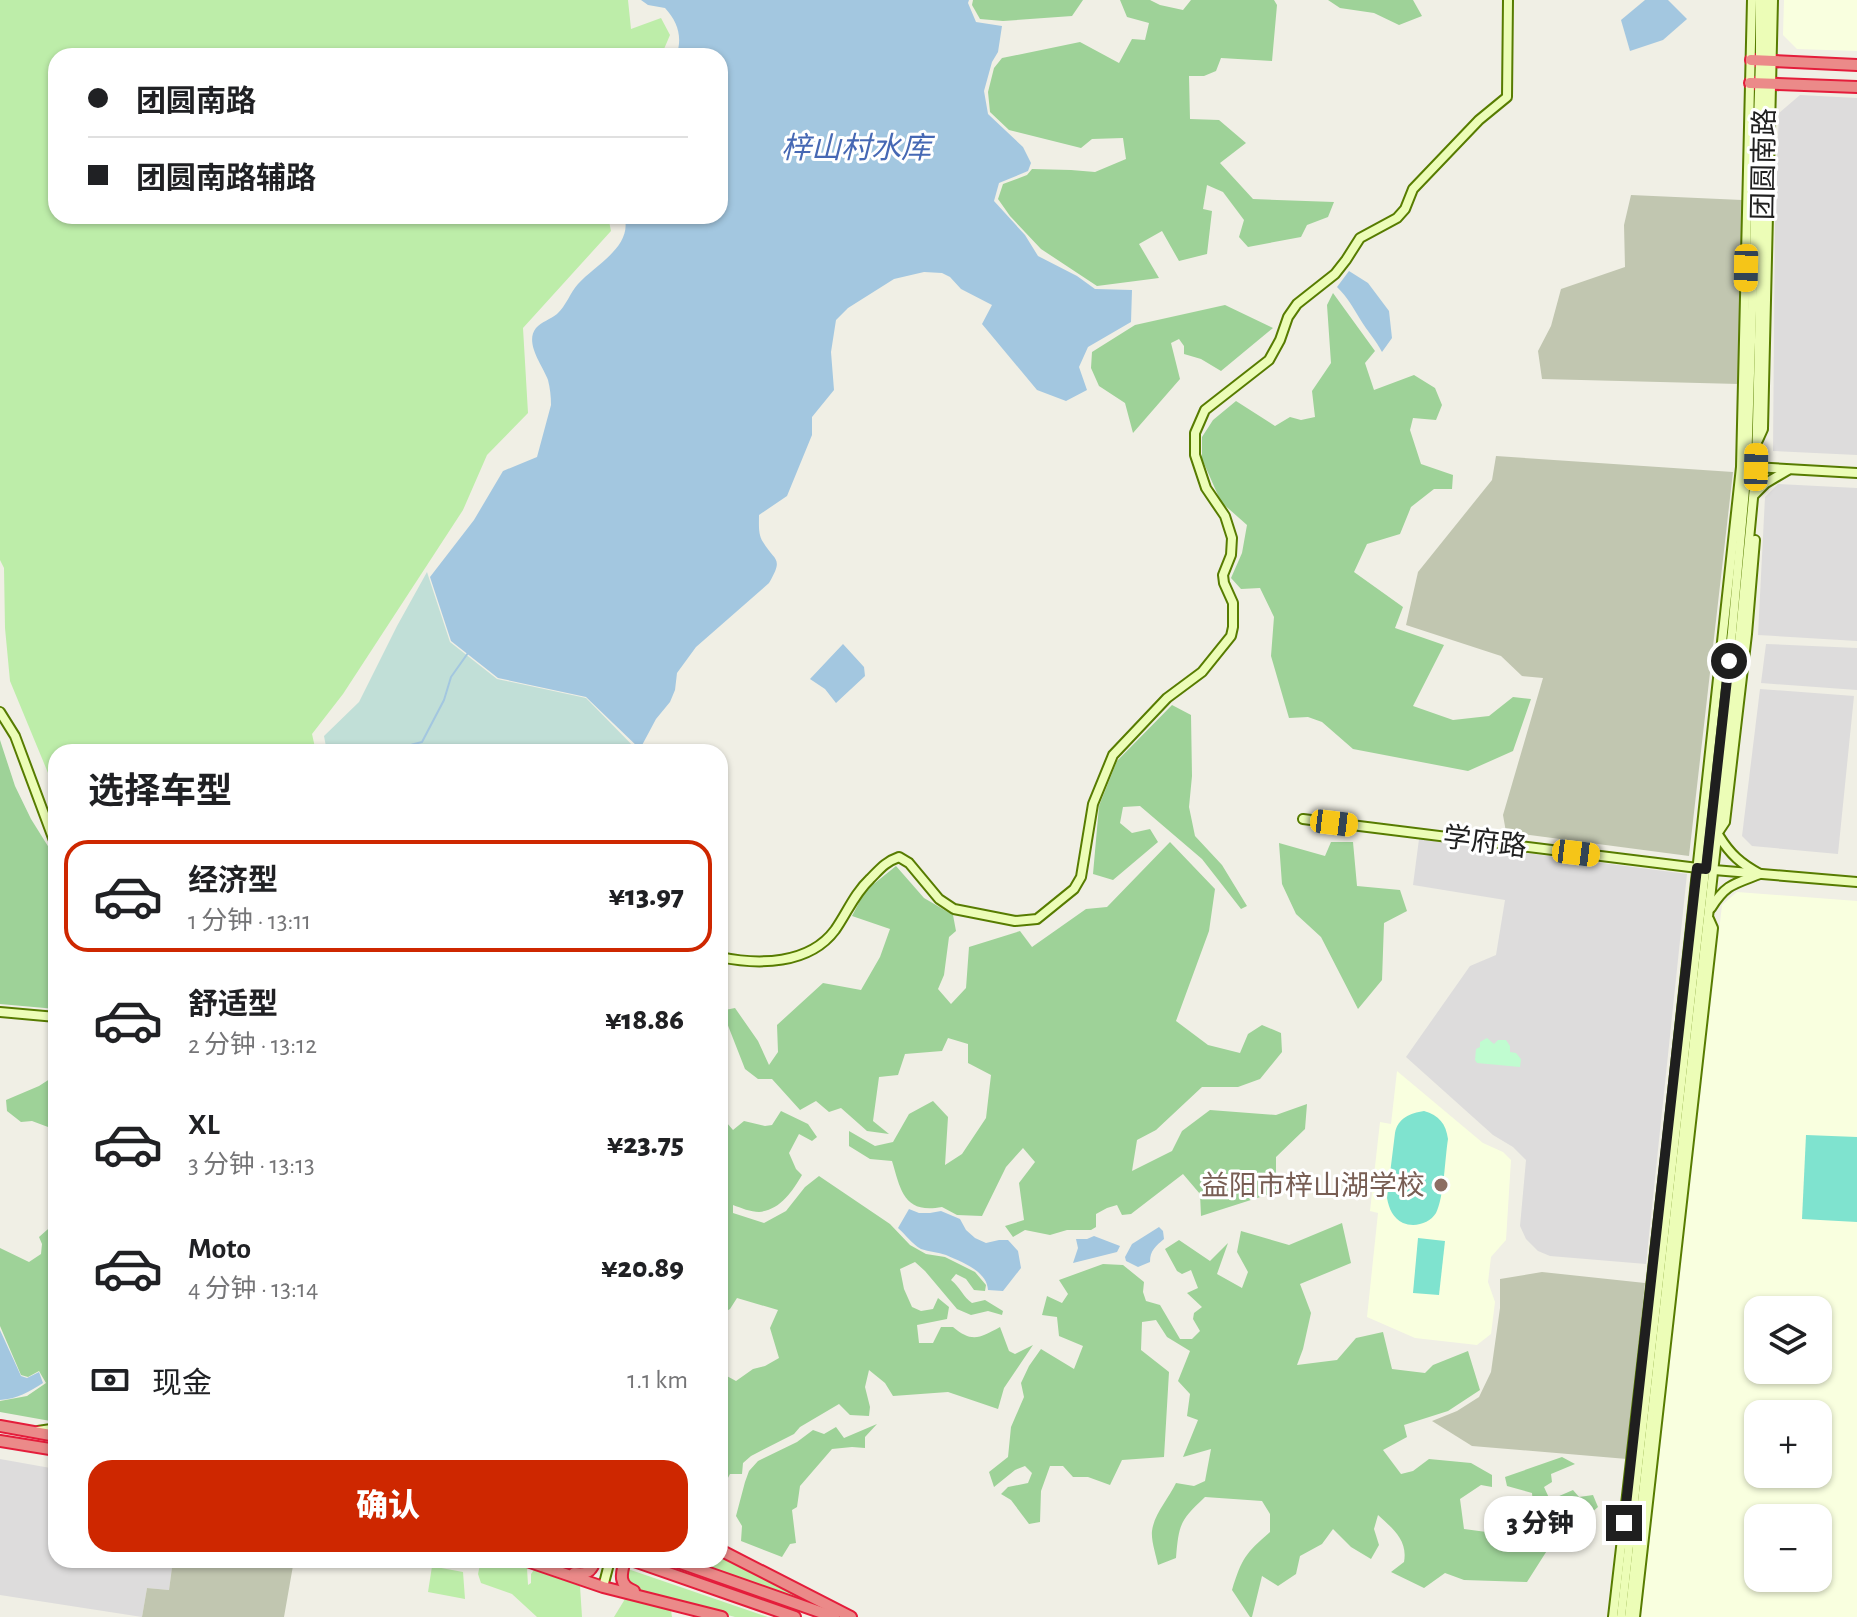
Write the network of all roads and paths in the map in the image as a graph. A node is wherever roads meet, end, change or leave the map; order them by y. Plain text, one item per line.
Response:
1 (1508, 0) edge
2 (1752, 0) edge
3 (1760, 0) edge
4 (1767, 0) edge
5 (1773, 0) edge
6 (1762, 61) junction
7 (1857, 65) edge
8 (1761, 83) junction
9 (1857, 87) edge
10 (1748, 467) junction
11 (1790, 469) junction
12 (1857, 473) edge
13 (1753, 497) junction
14 (0, 712) edge
15 (1303, 819) dead end
16 (48, 825) edge
17 (1718, 833) junction
18 (1706, 869) junction
19 (1760, 874) junction
20 (1857, 882) edge
21 (1708, 913) junction
22 (728, 958) edge
23 (0, 1012) edge
24 (48, 1016) edge
25 (0, 1426) edge
26 (48, 1429) edge
27 (31, 1432) junction
28 (48, 1435) edge
29 (0, 1441) edge
30 (48, 1449) edge
31 (728, 1554) edge
32 (548, 1568) edge
33 (554, 1568) edge
34 (592, 1568) edge
35 (608, 1568) edge
36 (623, 1568) edge
37 (655, 1568) edge
38 (695, 1568) edge
39 (603, 1587) junction
40 (660, 1601) junction
41 (722, 1617) edge
42 (795, 1617) edge
43 (834, 1617) edge
44 (851, 1617) edge
45 (1613, 1617) edge
46 (1621, 1617) edge
47 (1632, 1617) edge

1 - 22 street
2 - 6 street
3 - 6 street
4 - 6 street
5 - 6 street
6 - 7 highway
6 - 8 street
6 - 8 street
8 - 9 highway
8 - 10 street
8 - 10 street, 团圆南路
10 - 11 street
10 - 13 street, 团圆南路
10 - 18 street
11 - 12 street
11 - 13 street
13 - 17 street, 团圆南路
14 - 16 street
15 - 18 street, 学府路
17 - 18 street, 团圆南路
17 - 19 street
18 - 19 street, 学府路
18 - 21 street, 团圆南路
18 - 45 street
18 - 46 street, 团圆南路
19 - 20 street, 学府路
19 - 21 street
21 - 47 street, 团圆南路
23 - 24 street
25 - 27 highway
26 - 27 street
27 - 28 highway
29 - 30 highway
31 - 44 highway
32 - 39 highway
33 - 34 highway
35 - 39 street
36 - 40 highway
37 - 42 highway
38 - 43 highway
39 - 40 highway
40 - 41 highway

